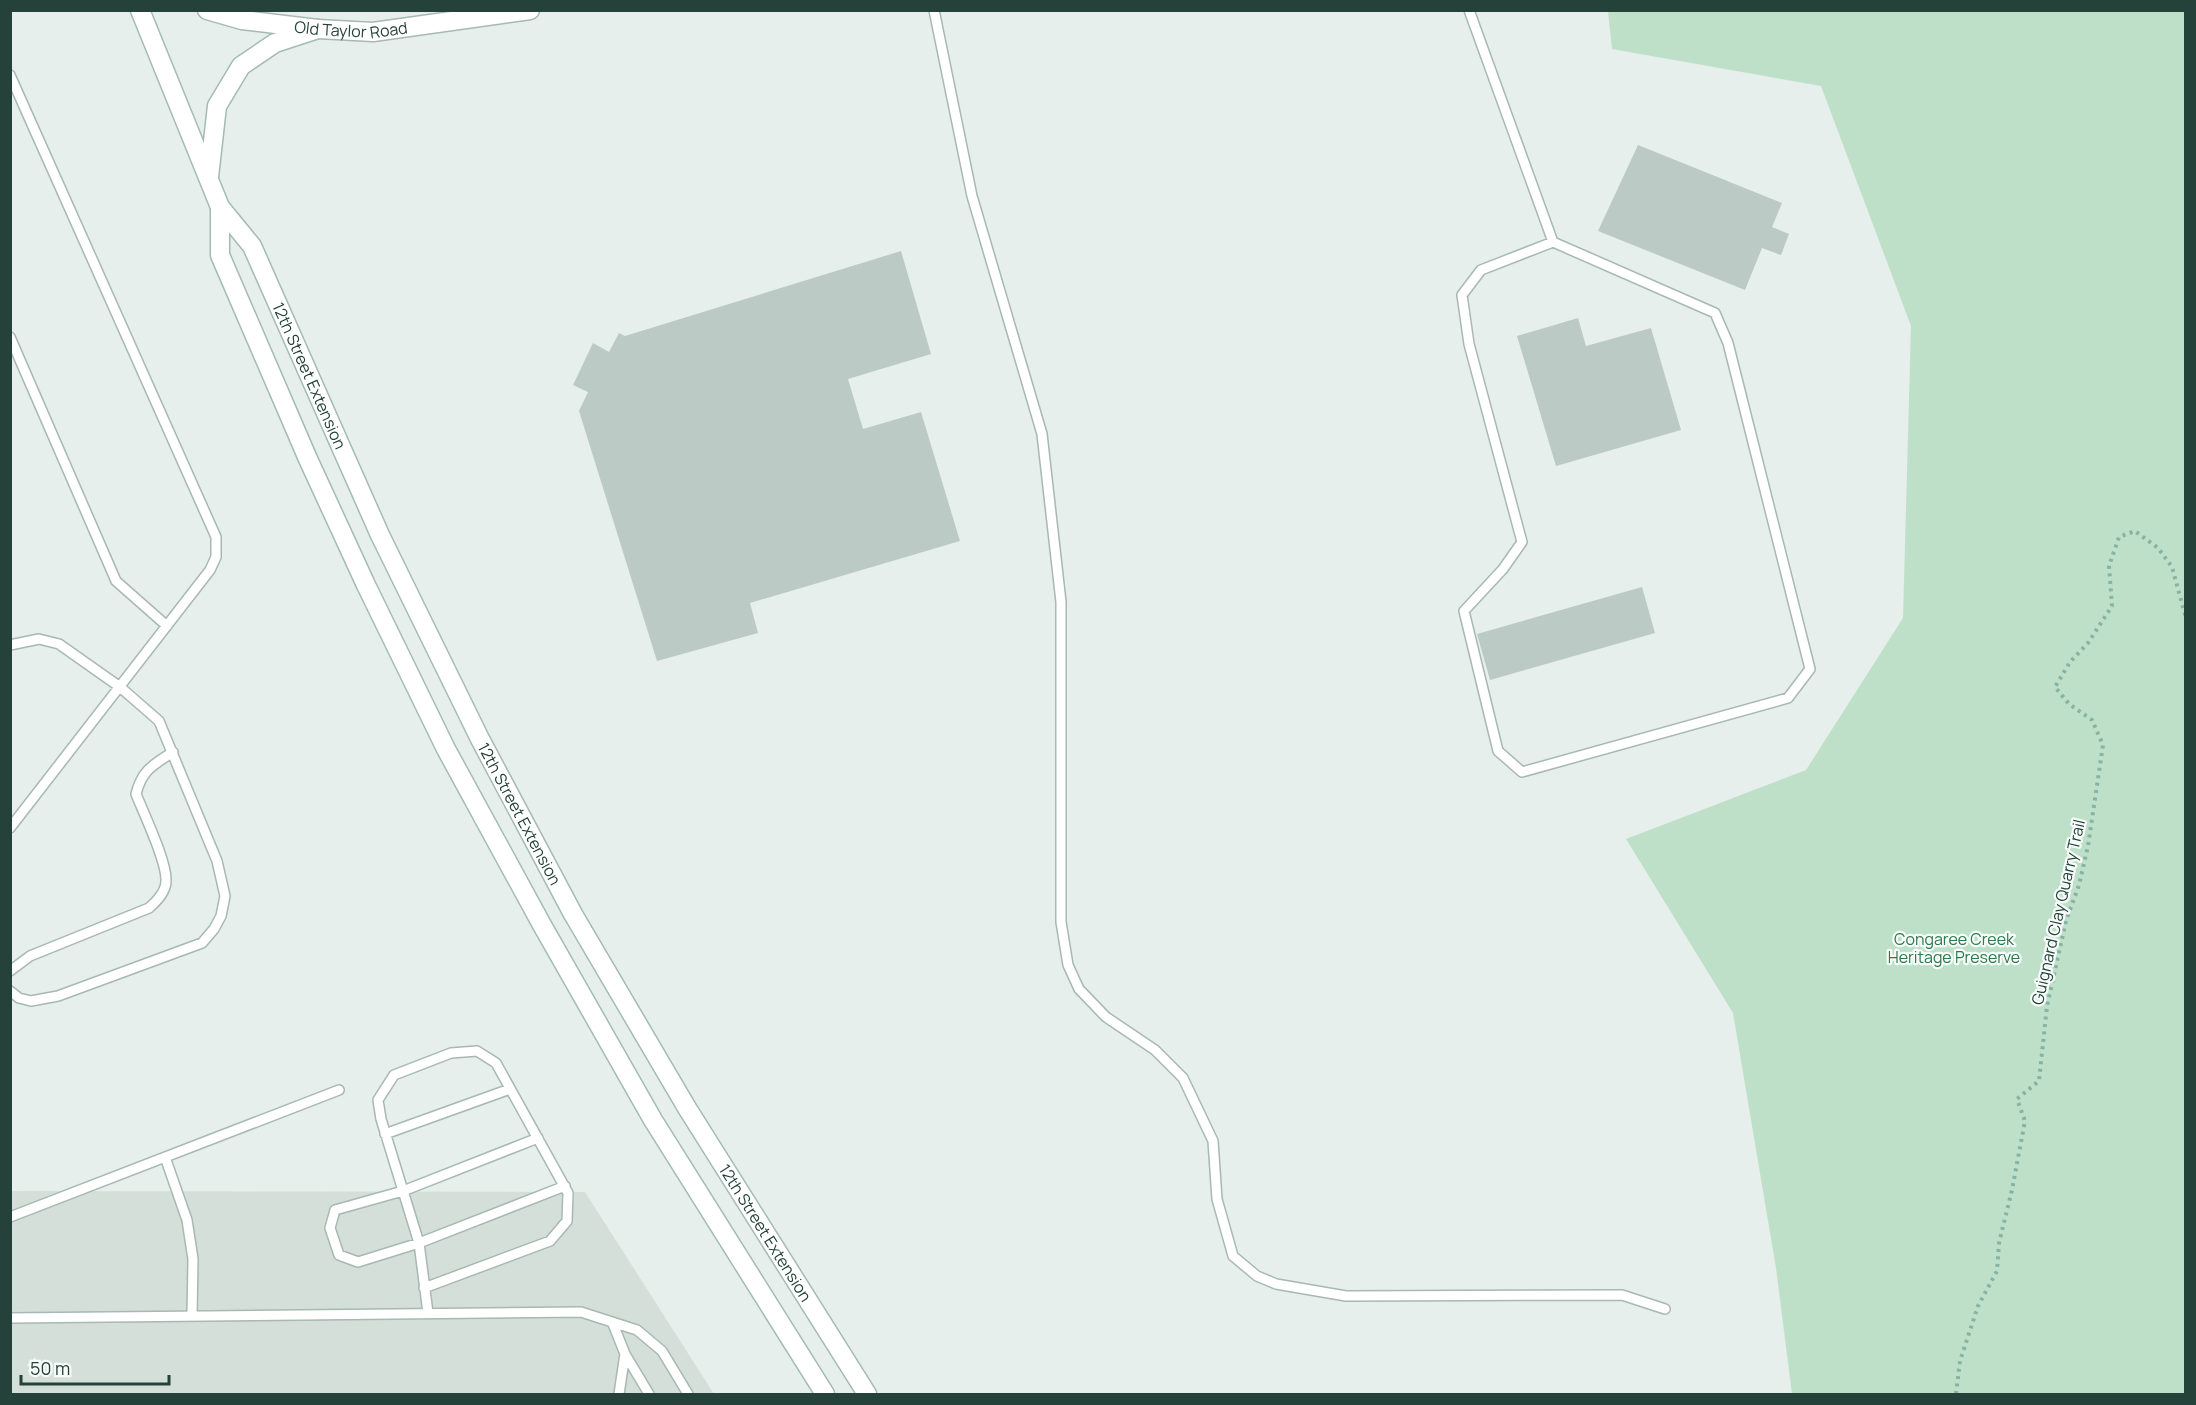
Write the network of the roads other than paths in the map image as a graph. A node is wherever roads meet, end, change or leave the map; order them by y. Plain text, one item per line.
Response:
1 (140, 10) edge
2 (207, 10) edge
3 (530, 10) edge
4 (934, 10) edge
5 (1469, 10) edge
6 (318, 29) junction
7 (10, 75) edge
8 (209, 179) junction
9 (220, 207) junction
10 (1553, 242) junction
11 (10, 337) edge
12 (167, 626) junction
13 (10, 645) edge
14 (120, 687) junction
15 (173, 752) junction
16 (10, 828) edge
17 (10, 971) edge
18 (10, 991) edge
19 (510, 1089) junction
20 (339, 1090) dead end
21 (385, 1134) junction
22 (538, 1138) junction
23 (165, 1157) junction
24 (564, 1186) junction
25 (403, 1191) junction
26 (10, 1217) edge
27 (419, 1244) junction
28 (424, 1288) junction
29 (1665, 1309) dead end
30 (428, 1313) junction
31 (192, 1316) junction
32 (10, 1318) edge
33 (613, 1324) junction
34 (625, 1354) junction
35 (619, 1395) edge
36 (649, 1395) edge
37 (688, 1395) edge
38 (825, 1395) edge
39 (867, 1395) edge

1 - 8 main road, 12th Street Extension
2 - 6 main road, Old Taylor Road
3 - 6 main road, Old Taylor Road
4 - 29 lane
5 - 10 lane
6 - 8 main road
7 - 12 lane
8 - 9 main road, 12th Street Extension
9 - 38 main road, 12th Street Extension
9 - 39 main road, 12th Street Extension
10 - 10 lane
11 - 12 lane
12 - 14 lane
13 - 14 lane
14 - 15 lane
14 - 16 lane
15 - 17 lane
15 - 18 lane
19 - 21 lane
19 - 21 lane
19 - 22 lane
20 - 23 lane
21 - 25 lane
22 - 24 lane
22 - 25 lane
23 - 26 lane
23 - 31 lane
24 - 27 lane
24 - 28 lane
25 - 27 lane
25 - 27 lane
27 - 28 lane
28 - 30 lane
30 - 31 lane
30 - 33 lane
31 - 32 lane
33 - 34 lane
33 - 37 lane
34 - 35 lane
34 - 36 lane

